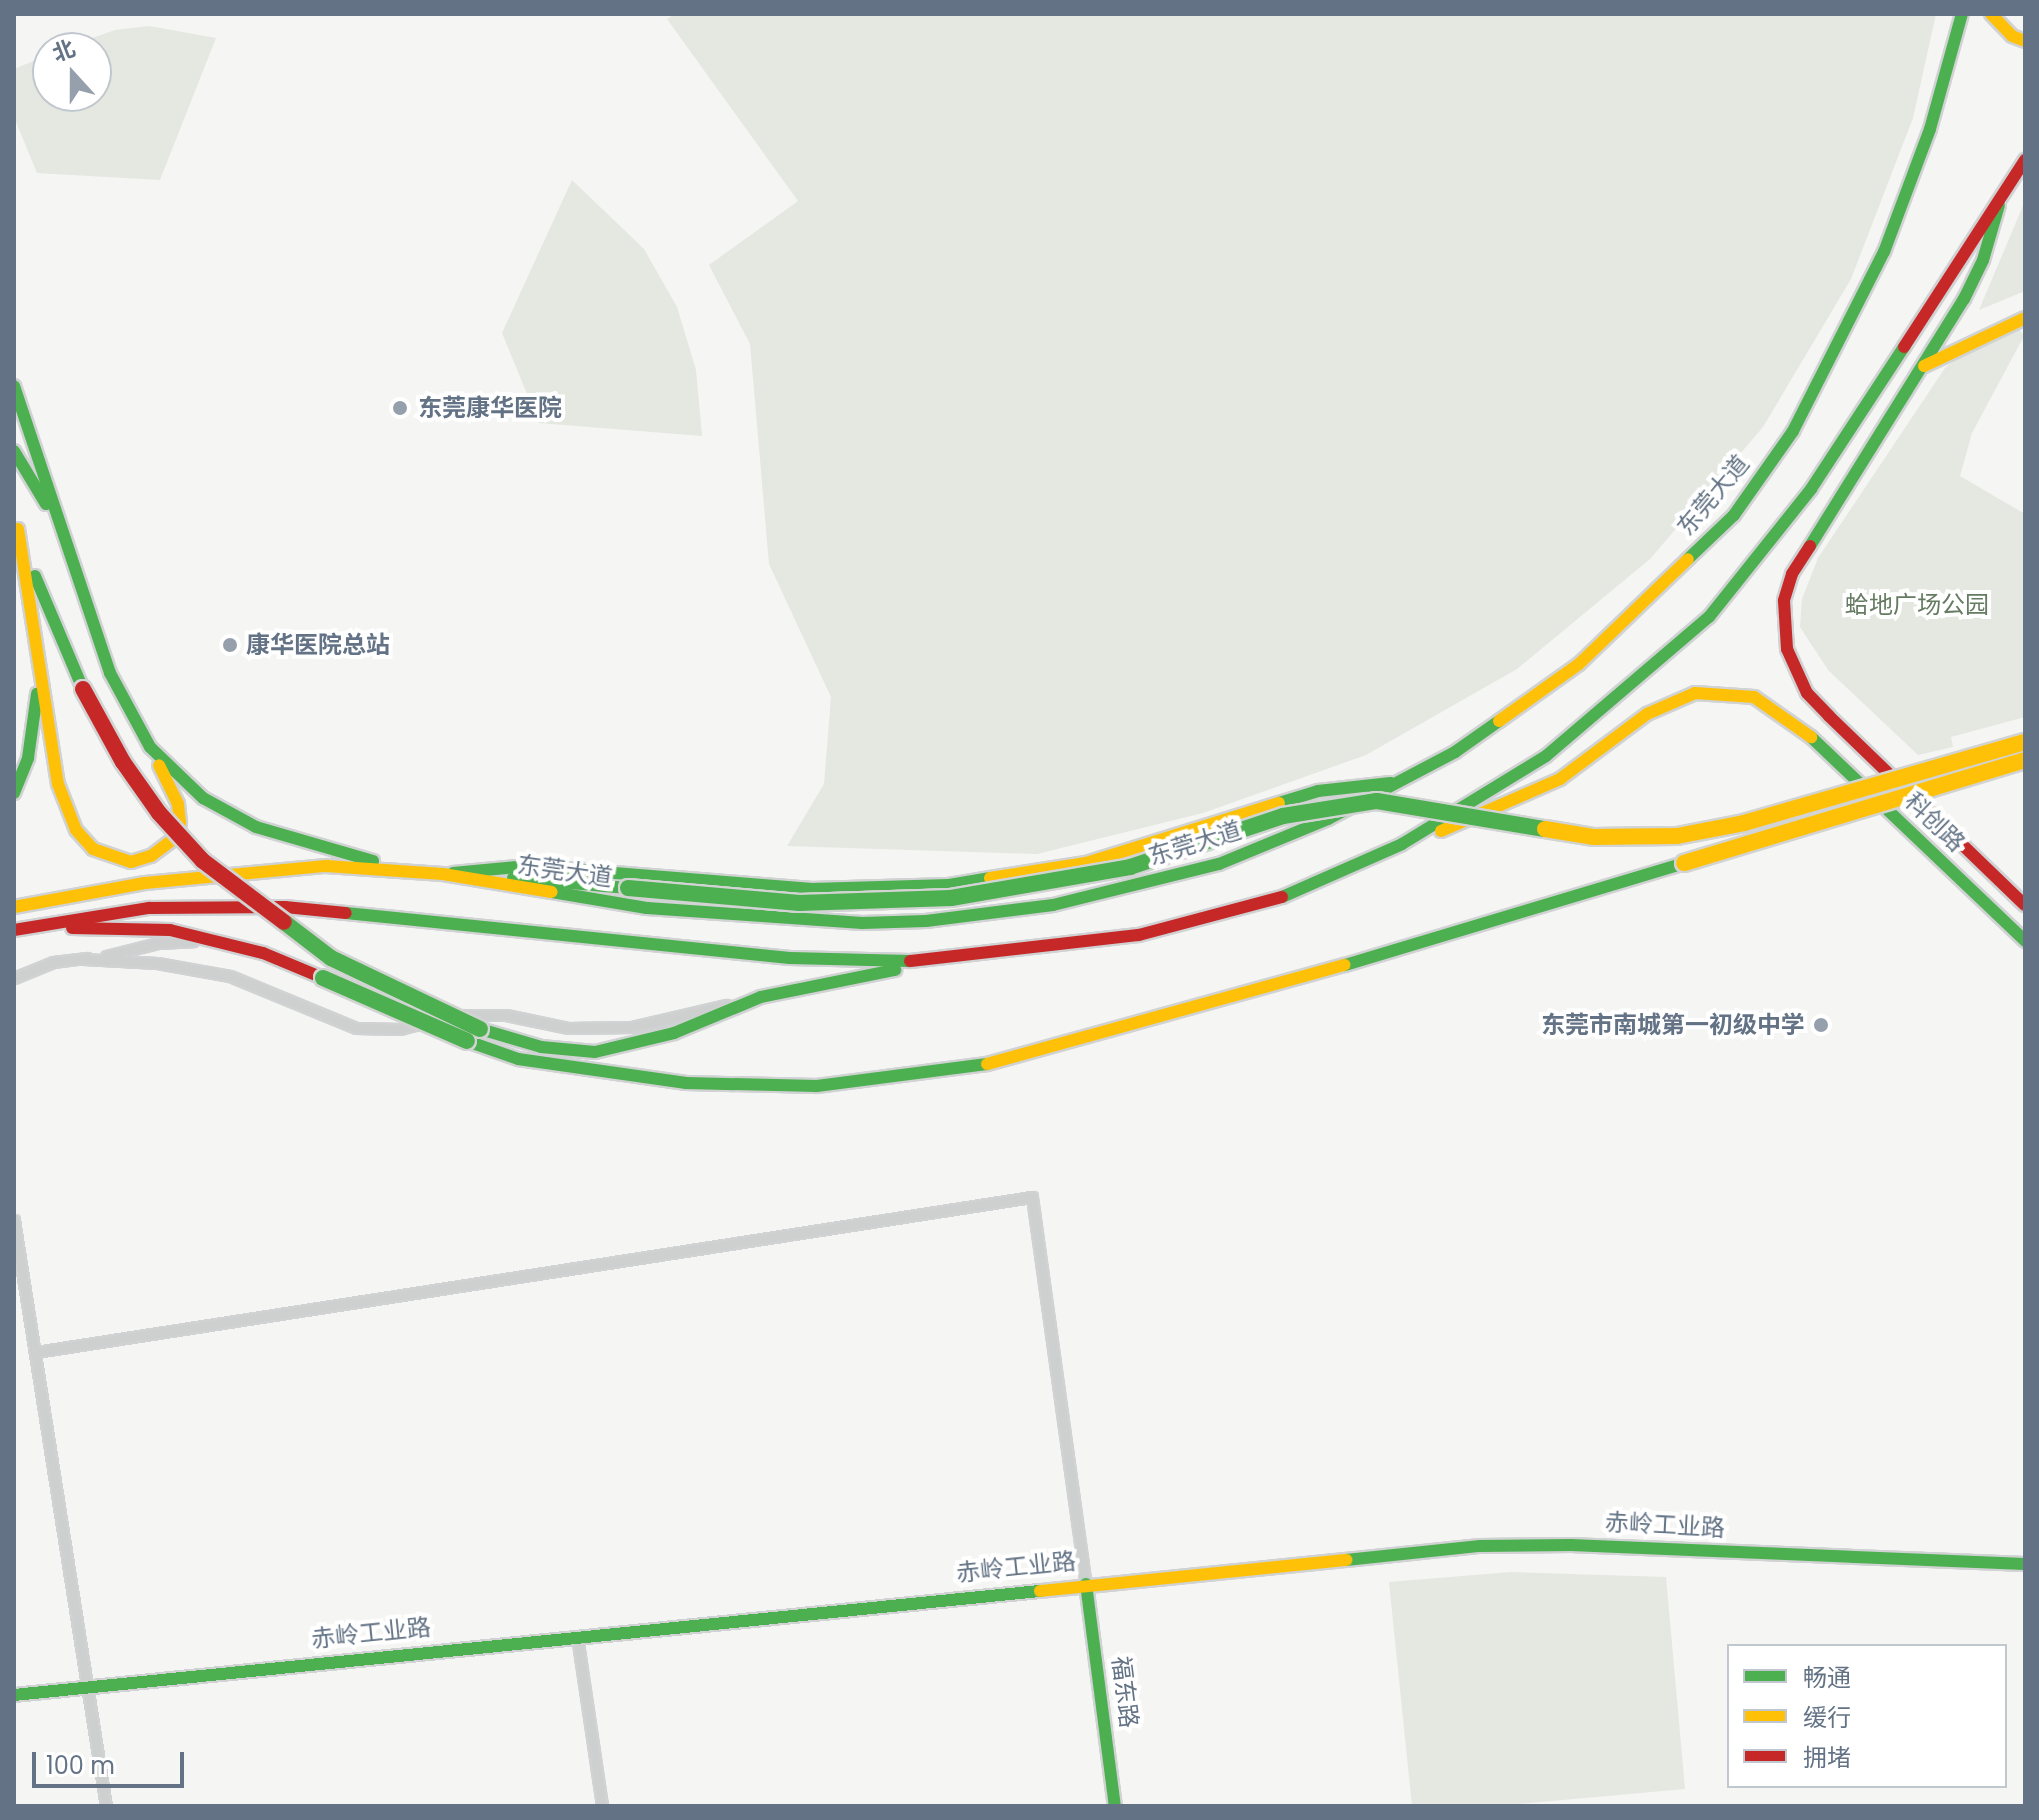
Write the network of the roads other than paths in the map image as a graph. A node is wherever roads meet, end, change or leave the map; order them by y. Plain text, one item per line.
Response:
1 (1962, 14) edge
2 (1991, 14) edge
3 (2025, 41) edge
4 (2025, 160) edge
5 (2000, 199) junction
6 (2025, 318) edge
7 (1923, 366) junction
8 (14, 386) edge
9 (14, 451) edge
10 (16, 523) edge
11 (62, 533) junction
12 (39, 648) junction
13 (2025, 742) edge
14 (150, 747) junction
15 (2025, 760) edge
16 (1404, 782) junction
17 (14, 793) edge
18 (1409, 840) junction
19 (421, 871) junction
20 (443, 874) junction
21 (145, 883) junction
22 (14, 896) edge
23 (2025, 905) edge
24 (14, 907) edge
25 (14, 930) edge
26 (221, 940) junction
27 (2025, 941) edge
28 (978, 958) junction
29 (83, 959) junction
30 (14, 978) edge
31 (761, 997) junction
32 (541, 1047) junction
33 (618, 1074) junction
34 (14, 1220) edge
35 (36, 1352) junction
36 (2025, 1564) edge
37 (1086, 1584) junction
38 (577, 1636) junction
39 (88, 1686) junction
40 (14, 1695) edge
41 (106, 1806) edge
42 (602, 1806) edge
43 (1115, 1806) edge

1 - 16 main road, 东莞大道
2 - 3 main road
4 - 5 main road
5 - 7 main road, 科创路
5 - 18 main road
6 - 7 main road
7 - 23 main road, 科创路
8 - 11 main road
9 - 11 main road
10 - 12 main road
10 - 32 main road, bridge
11 - 14 main road
12 - 14 main road
12 - 17 main road
13 - 20 main road, bridge
14 - 19 main road
15 - 33 main road, bridge
16 - 20 main road
16 - 20 main road, 东莞大道
18 - 27 main road, 科创路
18 - 28 main road
19 - 20 main road, 东莞大道
19 - 21 main road, 东莞大道
21 - 22 main road
21 - 24 main road, 东莞大道
25 - 26 main road
25 - 28 main road
26 - 29 street
26 - 33 main road, bridge
28 - 31 main road
29 - 30 street
29 - 31 street
31 - 32 main road
32 - 33 main road
34 - 35 street
35 - 37 street
35 - 39 street
36 - 37 main road, 赤岭工业路
37 - 38 main road, 赤岭工业路
37 - 43 main road, 福东路
38 - 39 main road, 赤岭工业路
38 - 42 street
39 - 40 main road, 赤岭工业路
39 - 41 street

